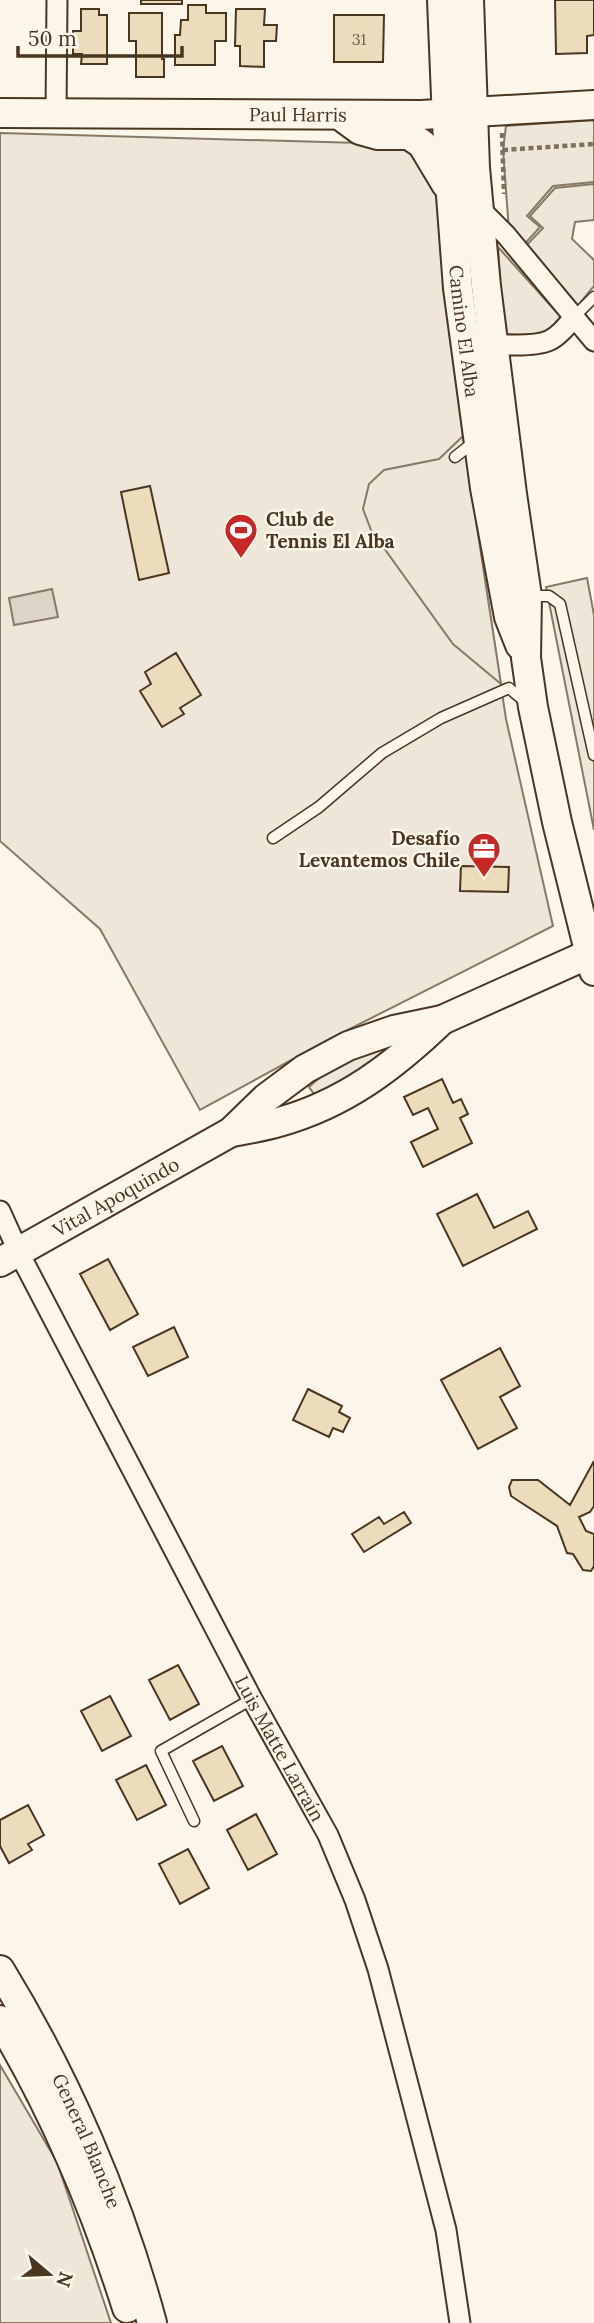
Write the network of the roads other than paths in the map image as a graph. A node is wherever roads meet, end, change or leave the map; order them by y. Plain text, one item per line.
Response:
1 (57, 0) edge
2 (442, 0) edge
3 (469, 0) edge
4 (594, 105) edge
5 (0, 113) edge
6 (56, 113) junction
7 (459, 113) junction
8 (340, 115) junction
9 (450, 191) junction
10 (479, 208) junction
11 (458, 288) junction
12 (594, 297) edge
13 (574, 317) junction
14 (592, 338) edge
15 (494, 345) junction
16 (527, 596) junction
17 (526, 658) junction
18 (533, 707) junction
19 (594, 755) edge
20 (274, 838) dead end
21 (591, 963) edge
22 (442, 1020) junction
23 (231, 1132) junction
24 (0, 1211) edge
25 (9, 1257) edge
26 (252, 1699) junction
27 (194, 1821) dead end
28 (0, 1970) edge
29 (0, 2020) edge
30 (132, 2323) edge
31 (152, 2323) edge
32 (460, 2323) edge

1 - 6 street
2 - 7 main road, Camino El Alba
3 - 7 main road, Camino El Alba
4 - 7 main road, Paul Harris
5 - 6 main road, Paul Harris
6 - 8 main road, Paul Harris
7 - 8 main road, Paul Harris
7 - 9 main road, Camino El Alba
7 - 10 main road, Camino El Alba
8 - 9 main road
9 - 11 main road, Camino El Alba
10 - 13 street
10 - 15 main road, Camino El Alba
11 - 15 street
11 - 17 main road, Camino El Alba
12 - 13 lane
13 - 14 street
13 - 15 street
15 - 16 main road, Camino El Alba
16 - 17 main road, Camino El Alba
16 - 19 lane
17 - 18 main road, Camino El Alba
18 - 20 lane
18 - 21 main road, Camino El Alba
21 - 22 main road, Vital Apoquindo
22 - 23 main road, Vital Apoquindo
22 - 23 main road, Vital Apoquindo
23 - 25 main road, Vital Apoquindo
24 - 25 street, Luis Matte Larraín
25 - 26 street, Luis Matte Larraín
26 - 27 lane
26 - 32 street, Luis Matte Larraín
28 - 31 main road, General Blanche
29 - 30 main road, General Blanche

